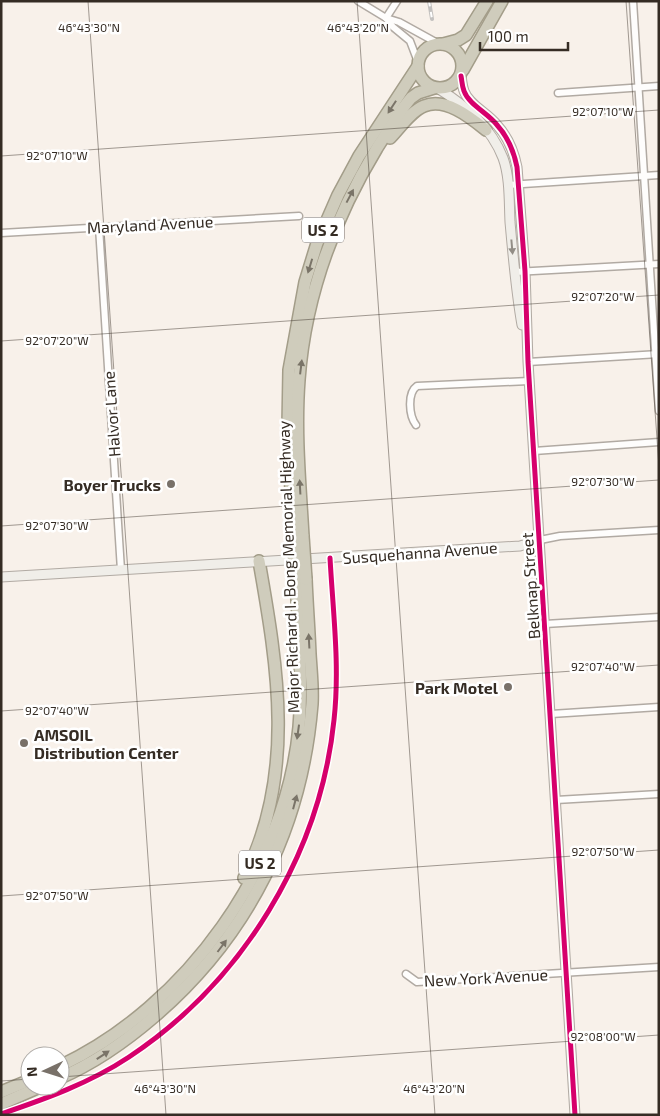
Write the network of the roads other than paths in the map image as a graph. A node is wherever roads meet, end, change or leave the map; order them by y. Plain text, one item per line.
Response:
1 (358, 1) edge
2 (397, 1) edge
3 (486, 1) edge
4 (502, 1) edge
5 (509, 1) edge
6 (633, 1) edge
7 (496, 12) junction
8 (386, 18) junction
9 (441, 44) junction
10 (418, 64) junction
11 (461, 74) junction
12 (659, 86) edge
13 (437, 88) junction
14 (638, 88) junction
15 (558, 93) dead end
16 (486, 130) junction
17 (369, 162) junction
18 (659, 175) edge
19 (644, 176) junction
20 (508, 185) junction
21 (519, 185) junction
22 (299, 216) dead end
23 (99, 227) junction
24 (1, 233) edge
25 (650, 264) junction
26 (659, 264) edge
27 (525, 271) junction
28 (515, 272) junction
29 (657, 354) edge
30 (528, 362) junction
31 (529, 381) junction
32 (659, 411) edge
33 (416, 425) dead end
34 (659, 442) edge
35 (534, 451) junction
36 (659, 530) edge
37 (298, 536) junction
38 (540, 540) junction
39 (259, 561) junction
40 (121, 570) junction
41 (1, 577) edge
42 (301, 579) junction
43 (659, 617) edge
44 (545, 624) junction
45 (659, 707) edge
46 (551, 714) junction
47 (659, 794) edge
48 (556, 800) junction
49 (659, 967) edge
50 (567, 973) junction
51 (406, 974) dead end
52 (158, 999) junction
53 (70, 1061) edge
54 (70, 1073) edge
55 (20, 1084) edge
56 (1, 1092) edge
57 (20, 1096) edge
58 (1, 1104) edge
59 (576, 1115) edge

1 - 8 street
2 - 8 street
3 - 9 highway, US 2
4 - 7 highway, US 2
5 - 7 highway
6 - 14 street
7 - 11 highway, US 2
8 - 9 street
8 - 10 street
9 - 10 highway, US 2
9 - 11 highway
10 - 13 highway
10 -> 37 highway, Major Richard I. Bong Memorial Highway / US 2
11 - 13 highway, US 2
11 - 21 street, Belknap Street
12 - 14 street
13 - 16 street, Belknap Street
13 - 17 highway, Major Richard I. Bong Memorial Highway / US 2
14 - 15 street
14 - 19 street
16 - 17 highway
16 - 20 street, Belknap Street
37 -> 17 highway, Major Richard I. Bong Memorial Highway / US 2
18 - 19 street
19 - 21 street
19 - 25 street
20 - 21 street
20 -> 28 street, Belknap Street
21 - 27 street, Belknap Street
22 - 23 street, Maryland Avenue
23 - 24 street, Maryland Avenue
23 - 40 street, Halvor Lane
25 - 26 street
25 - 27 street
25 - 29 street
27 - 28 street
27 - 30 street, Belknap Street
28 - 30 street, Belknap Street
29 - 30 street
29 - 32 street
30 - 31 street, Belknap Street
31 - 33 street
31 - 35 street, Belknap Street
34 - 35 street
35 - 38 street, Belknap Street
36 - 38 street, Susquehanna Avenue
37 - 42 highway, Major Richard I. Bong Memorial Highway / US 2, bridge
38 - 39 street, Susquehanna Avenue
38 - 44 street, Belknap Street
39 - 40 street, Susquehanna Avenue
39 - 52 highway
40 - 41 street, Susquehanna Avenue
42 -> 52 highway, Major Richard I. Bong Memorial Highway / US 2
54 -> 42 highway, Major Richard I. Bong Memorial Highway / US 2
43 - 44 street
44 - 46 street, Belknap Street
45 - 46 street
46 - 48 street, Belknap Street
47 - 48 street
48 - 50 street, Belknap Street
49 - 50 street, New York Avenue
50 - 51 street, New York Avenue
50 - 59 street, Belknap Street
52 - 53 highway, Major Richard I. Bong Memorial Highway / US 2
55 - 56 highway
57 - 58 highway

